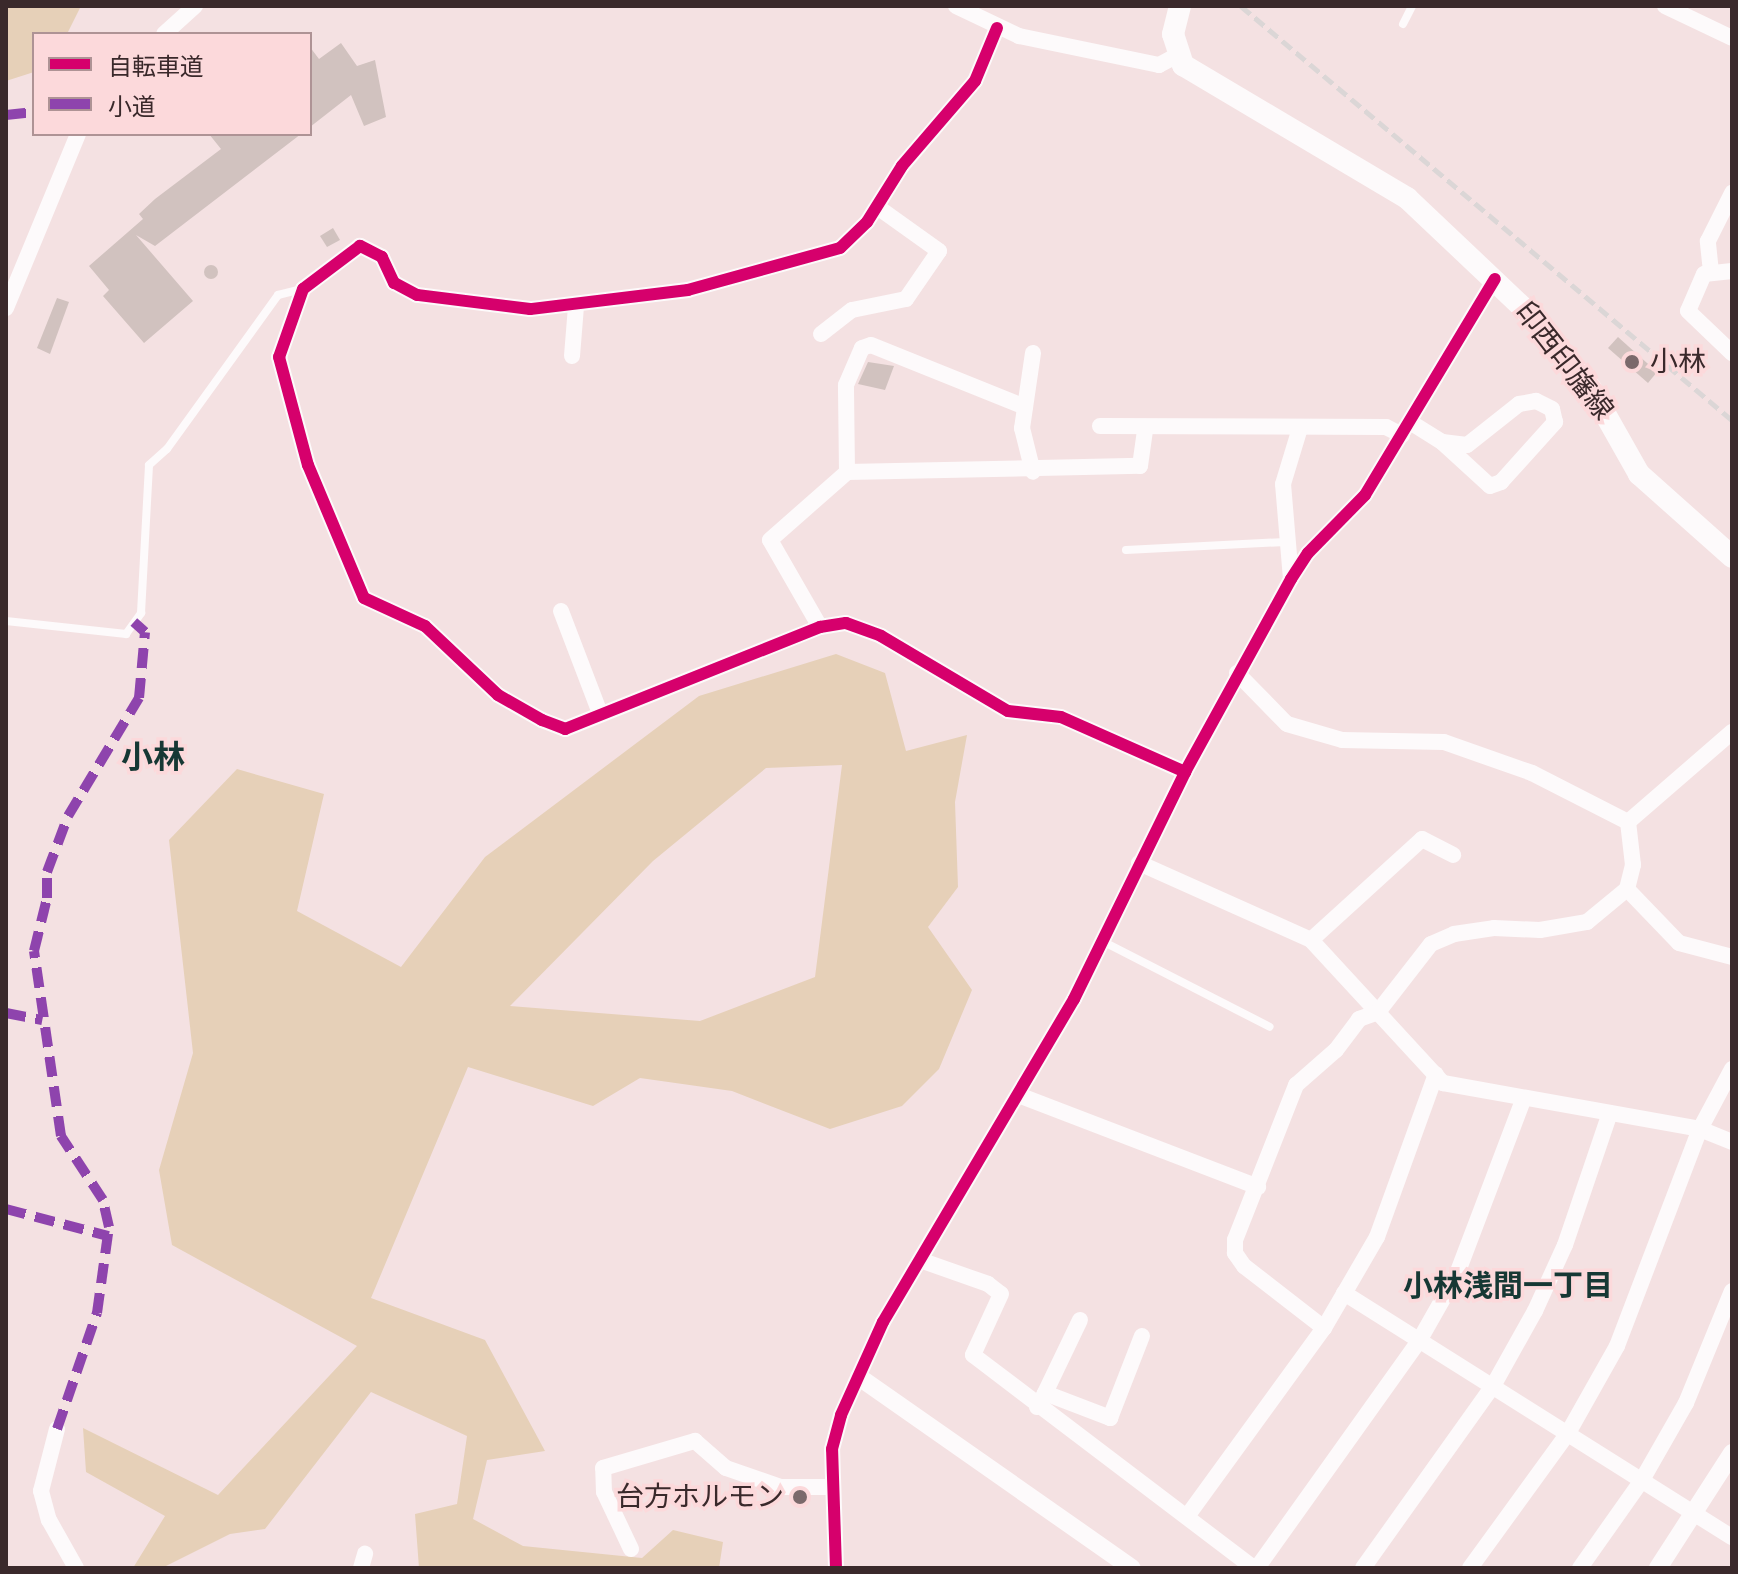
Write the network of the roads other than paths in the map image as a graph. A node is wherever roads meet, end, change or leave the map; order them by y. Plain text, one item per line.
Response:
1 (195, 6) edge
2 (956, 6) edge
3 (1180, 6) edge
4 (1412, 6) edge
5 (1665, 6) edge
6 (1403, 24) dead end
7 (997, 28) junction
8 (166, 32) edge
9 (1732, 38) edge
10 (1178, 55) junction
11 (77, 136) edge
12 (1732, 193) edge
13 (879, 208) junction
14 (1732, 271) edge
15 (1711, 272) junction
16 (1495, 279) junction
17 (303, 289) junction
18 (576, 306) junction
19 (6, 308) edge
20 (821, 334) dead end
21 (1033, 353) dead end
22 (1732, 353) edge
23 (572, 356) dead end
24 (1025, 407) junction
25 (1100, 426) dead end
26 (1300, 428) junction
27 (1406, 428) junction
28 (1145, 430) junction
29 (1442, 442) junction
30 (847, 472) junction
31 (1033, 472) junction
32 (1286, 542) junction
33 (1126, 550) dead end
34 (1732, 557) edge
35 (1291, 579) junction
36 (561, 611) dead end
37 (6, 621) edge
38 (820, 627) junction
39 (1237, 673) junction
40 (600, 713) junction
41 (1732, 732) edge
42 (1185, 772) junction
43 (1628, 822) junction
44 (1453, 855) dead end
45 (1139, 863) junction
46 (1627, 889) junction
47 (1311, 940) junction
48 (1104, 942) junction
49 (1732, 957) edge
50 (1378, 1012) junction
51 (1270, 1027) dead end
52 (1732, 1069) edge
53 (1436, 1074) junction
54 (1021, 1096) junction
55 (1523, 1100) junction
56 (1610, 1113) junction
57 (1700, 1129) junction
58 (1732, 1142) edge
59 (1258, 1187) junction
60 (920, 1260) junction
61 (1732, 1291) edge
62 (1344, 1293) junction
63 (1080, 1320) dead end
64 (1324, 1328) junction
65 (1142, 1336) dead end
66 (1419, 1341) junction
67 (859, 1377) junction
68 (1493, 1386) junction
69 (1041, 1400) junction
70 (57, 1429) dead end
71 (1568, 1433) junction
72 (1732, 1453) edge
73 (1642, 1480) junction
74 (831, 1487) junction
75 (1696, 1514) junction
76 (1188, 1515) junction
77 (1732, 1537) edge
78 (631, 1549) dead end
79 (76, 1568) edge
80 (836, 1568) edge
81 (1132, 1568) edge
82 (1255, 1568) edge
83 (1363, 1568) edge
84 (1470, 1568) edge
85 (1580, 1568) edge
86 (1658, 1568) edge

1 - 8 street
2 - 7 street
3 - 10 main road
4 - 6 lane
5 - 9 street
7 - 10 street
7 - 13 street
10 - 16 main road, 印西印旛線
11 - 19 street
12 - 15 street
13 - 18 street
13 - 20 street
14 - 15 street
15 - 22 street
16 - 27 street
16 - 34 main road, 印西印旛線
17 - 18 street
17 - 37 lane
17 - 40 street
18 - 23 street
21 - 24 street
24 - 30 street
24 - 31 street
25 - 28 street
26 - 27 street
26 - 28 street
26 - 32 street
27 - 29 street
27 - 35 street
28 - 31 street
29 - 29 street
30 - 31 street
30 - 38 street
32 - 33 lane
32 - 35 street
35 - 39 street
36 - 40 street
38 - 40 street
38 - 42 street
39 - 42 street
39 - 43 street
41 - 43 street
42 - 45 street
43 - 46 street
44 - 47 street
45 - 47 street
45 - 48 street
46 - 49 street
46 - 50 street
47 - 50 street
48 - 51 lane
48 - 54 street
50 - 53 street
50 - 59 street
52 - 57 street
53 - 55 street
53 - 62 street
54 - 59 street
54 - 60 street
55 - 56 street
55 - 66 street
56 - 57 street
56 - 68 street
57 - 58 street
57 - 71 street
59 - 64 street
60 - 67 street
60 - 69 street
61 - 73 street
62 - 64 street
62 - 66 street
63 - 69 street
64 - 76 street
65 - 69 street
66 - 68 street
66 - 82 street
67 - 74 street
67 - 81 street
68 - 71 street
68 - 83 street
69 - 76 street
70 - 79 street
71 - 73 street
71 - 84 street
72 - 75 street
73 - 75 street
73 - 85 street
74 - 78 street
74 - 80 street
75 - 77 street
75 - 86 street
76 - 82 street

